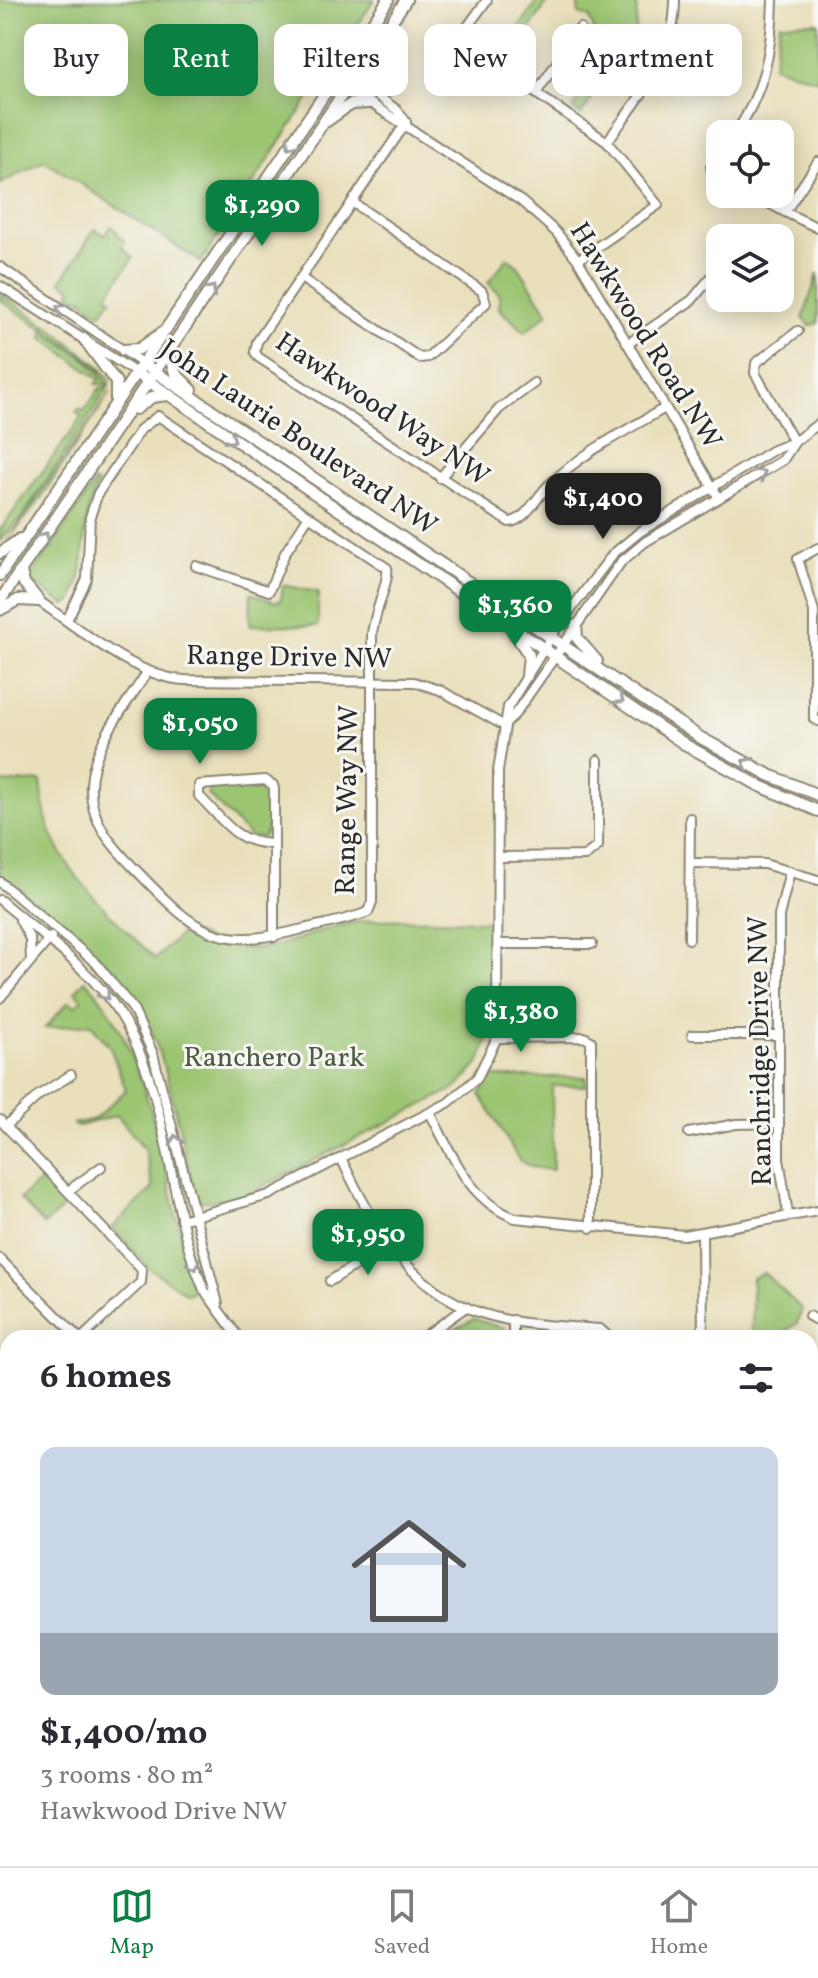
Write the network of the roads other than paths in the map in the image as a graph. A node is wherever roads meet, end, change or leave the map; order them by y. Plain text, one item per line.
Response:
1 (388, 0) edge
2 (406, 0) edge
3 (487, 0) edge
4 (675, 0) edge
5 (773, 0) edge
6 (372, 24) edge
7 (389, 24) edge
8 (552, 70) edge
9 (537, 92) junction
10 (324, 96) edge
11 (341, 96) edge
12 (362, 96) edge
13 (373, 96) edge
14 (369, 103) junction
15 (743, 120) edge
16 (325, 122) junction
17 (406, 123) junction
18 (607, 142) junction
19 (818, 162) edge
20 (352, 202) junction
21 (777, 208) edge
22 (785, 212) junction
23 (818, 228) edge
24 (578, 260) junction
25 (0, 267) edge
26 (301, 278) junction
27 (706, 283) edge
28 (0, 286) edge
29 (171, 325) junction
30 (798, 331) dead end
31 (84, 339) junction
32 (629, 343) junction
33 (123, 350) junction
34 (169, 355) junction
35 (141, 369) junction
36 (153, 378) junction
37 (534, 383) dead end
38 (167, 395) junction
39 (116, 404) junction
40 (211, 408) junction
41 (665, 408) junction
42 (125, 418) junction
43 (818, 424) edge
44 (794, 442) junction
45 (440, 478) junction
46 (713, 486) junction
47 (719, 498) junction
48 (309, 516) junction
49 (28, 533) junction
50 (818, 548) edge
51 (0, 553) edge
52 (613, 554) junction
53 (621, 562) junction
54 (196, 566) dead end
55 (21, 572) junction
56 (0, 574) edge
57 (14, 581) junction
58 (0, 601) edge
59 (39, 601) junction
60 (0, 610) edge
61 (67, 620) junction
62 (503, 620) junction
63 (576, 625) junction
64 (816, 637) edge
65 (553, 646) junction
66 (602, 670) junction
67 (148, 671) junction
68 (527, 676) junction
69 (372, 680) junction
70 (818, 721) edge
71 (503, 725) junction
72 (598, 760) dead end
73 (818, 795) edge
74 (818, 811) edge
75 (690, 818) dead end
76 (274, 844) junction
77 (498, 857) junction
78 (690, 863) junction
79 (790, 871) junction
80 (818, 880) edge
81 (0, 882) edge
82 (0, 900) edge
83 (16, 914) junction
84 (57, 930) junction
85 (274, 937) junction
86 (689, 939) dead end
87 (48, 941) junction
88 (498, 944) junction
89 (592, 944) dead end
90 (31, 961) junction
91 (0, 998) edge
92 (692, 1035) dead end
93 (779, 1035) junction
94 (497, 1038) junction
95 (71, 1075) dead end
96 (430, 1113) junction
97 (3, 1123) edge
98 (779, 1123) junction
99 (689, 1133) dead end
100 (341, 1158) junction
101 (101, 1167) dead end
102 (68, 1191) junction
103 (818, 1211) edge
104 (788, 1214) junction
105 (195, 1216) junction
106 (181, 1220) junction
107 (591, 1228) junction
108 (702, 1233) junction
109 (388, 1245) junction
110 (0, 1259) edge
111 (330, 1281) dead end
112 (218, 1305) junction
113 (466, 1307) junction
114 (513, 1320) junction
115 (72, 1330) edge
116 (89, 1330) edge
117 (233, 1330) edge
118 (433, 1330) edge
119 (513, 1330) edge
120 (601, 1330) edge
121 (703, 1330) edge

1 - 6 main road
2 - 7 main road
3 - 9 street
4 - 18 street
5 - 15 street
8 - 9 street
9 - 18 street
10 -> 29 main road
11 - 16 main road
12 - 14 street, Hawkwood Road NW
13 - 17 street, Hawkwood Road NW
14 - 16 main road
14 - 17 street, Hawkwood Road NW
34 -> 16 main road
17 - 20 street, Hawkwood Way NW
17 - 24 street, Hawkwood Road NW
18 - 24 street
19 - 22 street
20 - 26 street, Hawkwood Way NW
20 - 26 street
21 - 22 street
22 - 23 street
24 - 32 street, Hawkwood Road NW
33 -> 25 street, John Laurie Boulevard NW
26 - 45 street, Hawkwood Way NW
27 - 32 street
28 - 31 street, John Laurie Boulevard NW
29 - 33 main road
29 - 35 main road
30 - 44 street
31 - 35 street, John Laurie Boulevard NW
31 - 39 main road
32 - 41 street, Hawkwood Road NW
33 - 35 street, John Laurie Boulevard NW
34 - 36 main road
34 - 40 main road
35 - 36 main road, John Laurie Boulevard NW
35 - 39 main road
36 - 38 main road, John Laurie Boulevard NW
36 - 40 main road, John Laurie Boulevard NW
36 - 42 main road
37 - 45 street
38 - 42 main road
38 -> 62 main road, John Laurie Boulevard NW
39 - 49 main road
40 - 65 main road, John Laurie Boulevard NW
41 - 45 street, Hawkwood Way NW
41 - 46 street, Hawkwood Road NW
55 -> 42 main road
43 - 44 street
44 - 46 street
47 -> 44 street
46 - 47 street, Hawkwood Road NW
46 - 52 street
47 - 53 street
48 - 54 street
48 - 61 street
48 - 69 street
49 - 51 main road
49 - 56 main road
50 - 64 street
52 - 53 street
52 - 65 street
53 - 63 street
55 - 57 main road
55 - 59 main road
56 - 57 street
57 - 58 main road
59 - 60 main road
59 - 61 street, Range Drive NW
61 - 67 street, Range Drive NW
62 - 65 main road, John Laurie Boulevard NW
62 - 68 main road
63 - 65 street
63 - 66 main road
64 - 70 street
65 - 66 main road, John Laurie Boulevard NW
65 - 68 street
65 - 71 street
65 -> 74 main road, John Laurie Boulevard NW
73 -> 66 main road, John Laurie Boulevard NW
67 - 69 street, Range Drive NW
67 - 85 street, Range Way NW
68 - 71 street
69 - 71 street, Range Drive NW
69 - 85 street, Range Way NW
71 - 77 street
72 - 77 street
75 - 78 street
76 - 76 street
76 - 85 street
77 - 88 street
78 - 79 street
78 - 86 street
79 - 80 street
79 - 93 street, Ranchridge Drive NW
81 - 84 street
82 - 83 street
83 - 87 street
83 - 90 street
84 - 87 street
105 -> 84 street
87 - 90 street
87 -> 106 street
88 - 89 street
88 - 94 street
90 - 91 street
92 - 93 street
93 - 98 street, Ranchridge Drive NW
94 - 96 street
94 - 107 street
95 - 97 street
96 - 100 street
96 - 107 street
97 - 102 street
98 - 99 street
98 - 104 street, Ranchridge Drive NW
100 - 105 street
100 - 109 street
101 - 102 street
102 - 116 street
103 - 104 street
104 - 108 street
105 - 106 street
105 - 112 street
106 -> 112 street
107 - 108 street
108 - 121 street
109 - 111 street
109 - 113 street
110 - 115 street
112 - 117 street
113 - 114 street
113 - 118 street
114 - 119 street
114 - 120 street

